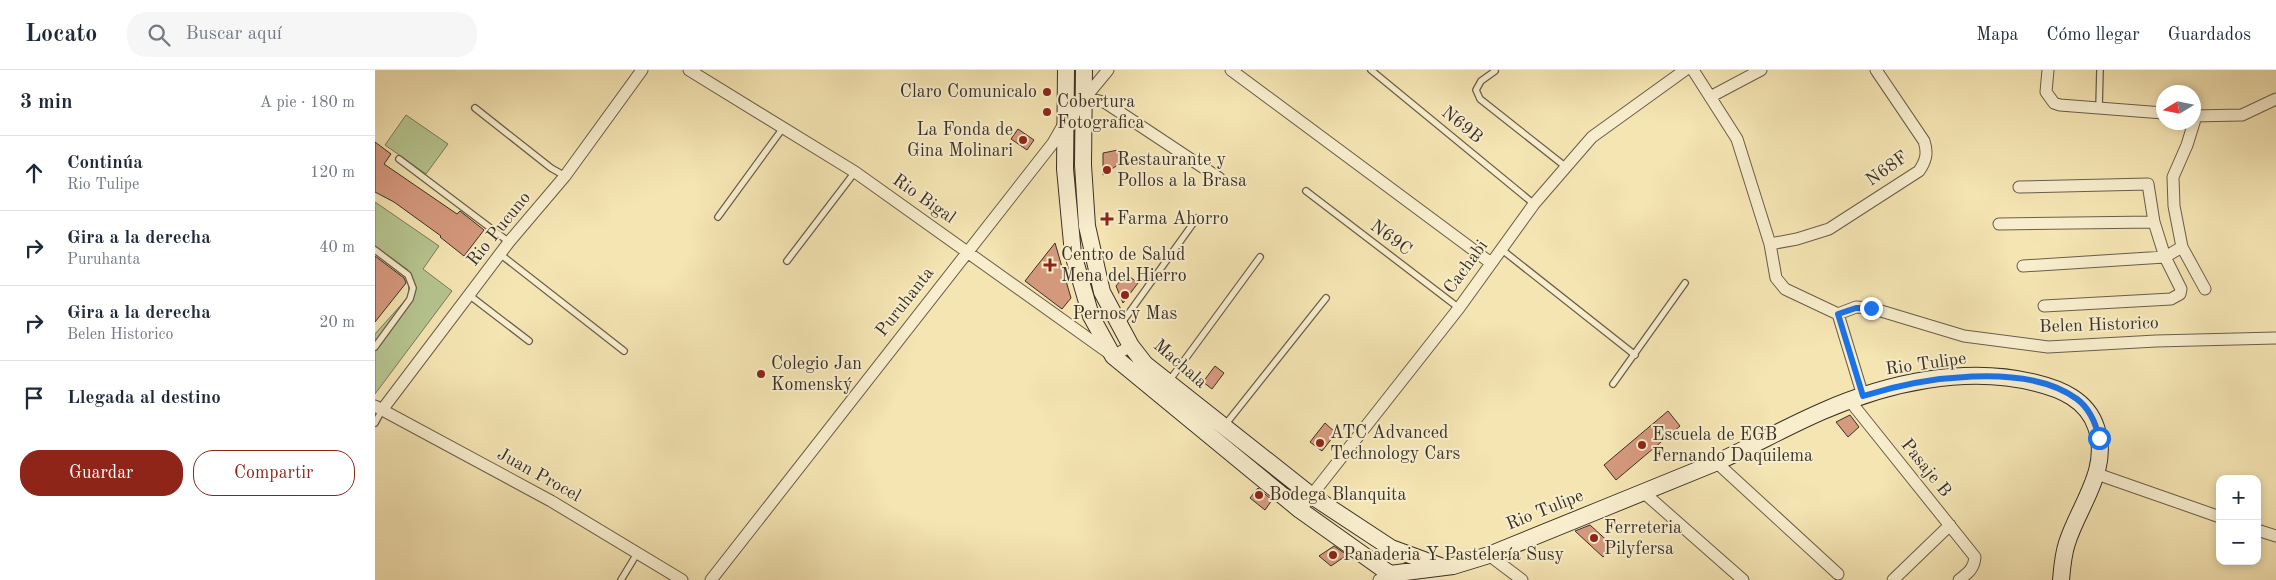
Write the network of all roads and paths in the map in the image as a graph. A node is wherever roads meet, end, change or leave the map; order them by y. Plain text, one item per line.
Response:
1 (641, 70) edge
2 (689, 70) edge
3 (1066, 70) edge
4 (1085, 70) edge
5 (1108, 70) edge
6 (1231, 70) edge
7 (1371, 70) edge
8 (1685, 70) edge
9 (1693, 70) edge
10 (1761, 70) edge
11 (1876, 70) edge
12 (2048, 70) edge
13 (2100, 70) edge
14 (1495, 71) edge
15 (1085, 97) junction
16 (1710, 97) junction
17 (2276, 99) edge
18 (475, 108) dead end
19 (2099, 108) junction
20 (2156, 112) edge
21 (2201, 116) edge
22 (1065, 122) junction
23 (783, 128) junction
24 (2191, 130) edge
25 (399, 159) dead end
26 (1566, 167) junction
27 (855, 172) junction
28 (565, 176) junction
29 (1219, 178) dead end
30 (2019, 187) dead end
31 (1306, 192) dead end
32 (1534, 204) junction
33 (718, 217) dead end
34 (1197, 218) dead end
35 (2154, 222) junction
36 (1999, 224) dead end
37 (509, 242) junction
38 (1770, 244) junction
39 (2181, 247) junction
40 (1501, 249) junction
41 (375, 250) edge
42 (967, 250) junction
43 (500, 254) junction
44 (1260, 257) dead end
45 (2165, 257) junction
46 (787, 262) dead end
47 (1491, 263) junction
48 (2023, 266) dead end
49 (1685, 283) dead end
50 (2205, 289) dead end
51 (469, 296) junction
52 (1326, 298) dead end
53 (2044, 306) dead end
54 (1459, 308) junction
55 (1838, 314) junction
56 (1120, 325) junction
57 (2276, 338) edge
58 (529, 341) dead end
59 (1131, 346) junction
60 (375, 347) edge
61 (624, 351) dead end
62 (1635, 355) junction
63 (1113, 356) junction
64 (1168, 382) junction
65 (1613, 384) dead end
66 (1857, 398) junction
67 (379, 408) edge
68 (375, 423) edge
69 (1224, 427) junction
70 (1716, 462) junction
71 (2097, 474) junction
72 (1642, 491) junction
73 (1312, 496) junction
74 (1300, 510) junction
75 (2216, 516) edge
76 (1950, 525) junction
77 (2261, 531) edge
78 (2276, 536) edge
79 (638, 552) junction
80 (1489, 555) junction
81 (1434, 572) edge
82 (1838, 574) dead end
83 (1385, 577) edge
84 (621, 580) edge
85 (682, 580) edge
86 (711, 580) edge
87 (1522, 580) edge
88 (1743, 580) edge
89 (1893, 580) edge
90 (1959, 580) edge
91 (2061, 580) edge

1 - 28 street, Rio Pucuno
2 - 23 street, Rio Bigal
3 - 22 main road, Machala
4 - 15 main road, Machala
5 - 15 street, Puruhanta
6 - 47 street
7 - 32 lane, N69B
8 - 26 street, Cachabi
9 - 16 street
10 - 16 street
11 - 38 street, N68F
12 - 19 street
13 - 19 lane
14 - 26 lane
15 - 22 street, Puruhanta
15 - 29 street
15 - 56 main road, Machala
16 - 38 street
17 - 21 street
18 - 28 lane
19 - 20 street
22 - 42 street, Puruhanta
22 - 63 main road, Machala
23 - 27 street, Rio Bigal
23 - 33 lane
24 - 39 street
25 - 37 lane
26 - 32 street, Cachabi
27 - 42 street, Rio Bigal
27 - 46 lane
28 - 37 street, Rio Pucuno
30 - 35 street
31 - 54 lane, N69C
32 - 40 street, Cachabi
34 - 56 lane
35 - 36 street
35 - 45 street
37 - 43 street, Rio Pucuno
38 - 55 street
39 - 45 street
39 - 50 street
40 - 47 street, Cachabi
40 - 62 lane
41 - 60 lane
42 - 63 street, Rio Bigal
42 - 86 street, Puruhanta
43 - 51 street, Rio Pucuno
43 - 61 lane
44 - 64 lane
45 - 48 street
45 - 53 street
47 - 54 street, Cachabi
49 - 62 lane
51 - 58 lane
51 - 67 street, Rio Pucuno
52 - 69 lane
54 - 73 street, Cachabi
55 - 57 street, Belen Historico
55 - 66 street
56 - 59 main road, Machala
59 - 63 street
59 - 64 main road, Machala
62 - 65 lane
63 - 74 main road, Machala
64 - 69 main road, Machala
66 - 70 main road, Rio Tulipe
66 - 71 main road, Rio Tulipe
66 - 76 street, Pasaje B
67 - 68 lane
67 - 79 street, Juan Procel
69 - 73 main road, Machala
70 - 72 main road, Rio Tulipe
70 - 82 street
71 - 75 street
71 - 91 main road, Rio Tulipe
72 - 80 main road, Rio Tulipe
72 - 88 street
73 - 74 street, Cachabi
73 - 81 main road, Machala
74 - 83 main road, Machala
76 - 89 street
76 - 90 street, Pasaje B
77 - 78 street
79 - 84 lane
79 - 85 street, Juan Procel
80 - 81 main road, Rio Tulipe
80 - 87 street
81 - 83 main road, Rio Tulipe

